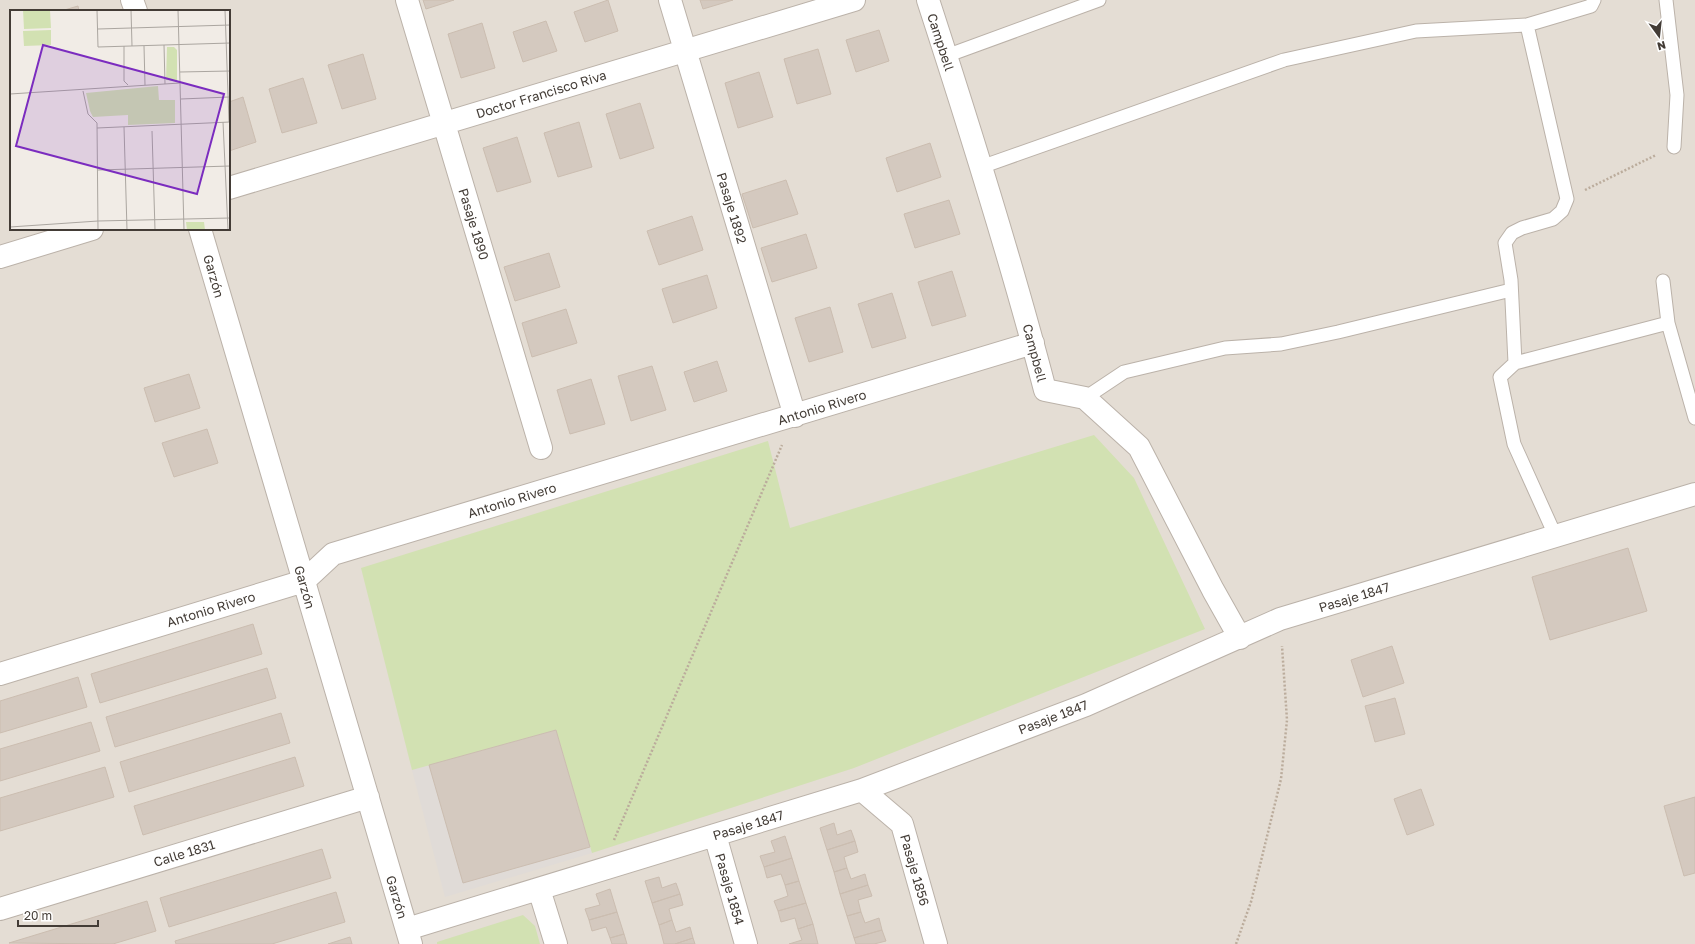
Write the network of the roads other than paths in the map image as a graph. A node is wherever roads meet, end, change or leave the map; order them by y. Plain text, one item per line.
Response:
1 (132, 0) edge
2 (407, 0) edge
3 (670, 0) edge
4 (854, 0) edge
5 (928, 0) edge
6 (1099, 0) edge
7 (1594, 0) edge
8 (1666, 0) edge
9 (136, 10) edge
10 (1527, 25) junction
11 (685, 51) junction
12 (946, 56) junction
13 (444, 123) junction
14 (1674, 146) road end
15 (981, 167) junction
16 (230, 188) edge
17 (89, 230) edge
18 (200, 230) edge
19 (0, 257) edge
20 (1663, 281) dead end
21 (1511, 290) junction
22 (1668, 323) junction
23 (1033, 343) junction
24 (1515, 363) junction
25 (1085, 398) junction
26 (795, 416) junction
27 (1695, 418) edge
28 (541, 448) dead end
29 (1695, 494) edge
30 (1555, 535) junction
31 (304, 580) junction
32 (1240, 638) junction
33 (0, 674) edge
34 (862, 790) junction
35 (368, 797) junction
36 (715, 835) junction
37 (539, 888) junction
38 (0, 909) edge
39 (409, 937) edge
40 (556, 944) edge
41 (746, 944) edge
42 (936, 944) edge

1 - 9 street
2 - 13 street, Pasaje 1890
3 - 11 street, Pasaje 1892
4 - 11 street, Doctor Francisco Riva
5 - 12 street, Campbell
6 - 12 lane
7 - 10 lane
8 - 14 lane
10 - 15 lane
10 - 21 lane
11 - 13 street, Doctor Francisco Riva
11 - 26 street, Pasaje 1892
12 - 15 street, Campbell
13 - 16 street, Doctor Francisco Riva
13 - 28 street, Pasaje 1890
15 - 23 street, Campbell
17 - 19 street
18 - 31 street, Garzón
20 - 22 lane
21 - 24 lane
21 - 25 lane
22 - 24 lane
22 - 27 lane
23 - 25 street, Campbell
23 - 26 street, Antonio Rivero
24 - 30 lane
25 - 32 street
26 - 31 street, Antonio Rivero
29 - 30 street, Pasaje 1847
30 - 32 street, Pasaje 1847
31 - 33 street, Antonio Rivero
31 - 35 street, Garzón
32 - 34 street, Pasaje 1847
34 - 36 street, Pasaje 1847
34 - 42 street, Pasaje 1856
35 - 38 street, Calle 1831
35 - 39 street, Garzón
36 - 37 street, Pasaje 1847
36 - 41 street, Pasaje 1854
37 - 39 street, Pasaje 1847
37 - 40 street

